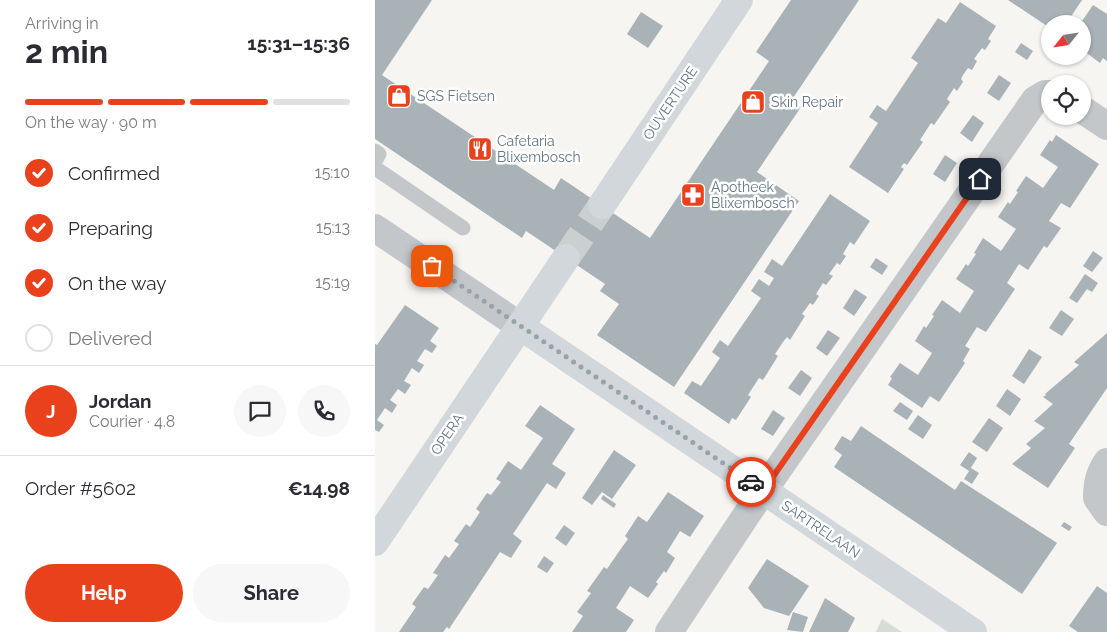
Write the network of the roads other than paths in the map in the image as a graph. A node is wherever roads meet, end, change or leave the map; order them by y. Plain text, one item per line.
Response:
1 (739, 0) edge
2 (1041, 96) edge
3 (1091, 115) edge
4 (1107, 126) edge
5 (375, 151) edge
6 (375, 161) edge
7 (375, 168) edge
8 (602, 206) tunnel mouth
9 (375, 228) edge
10 (463, 228) dead end
11 (566, 258) tunnel mouth
12 (520, 326) junction
13 (1107, 462) edge
14 (763, 491) junction
15 (1107, 512) edge
16 (375, 542) edge
17 (669, 632) edge
18 (973, 632) edge

1 - 8 street, OUVERTURE
2 - 14 street
3 - 4 street
5 - 6 lane
7 - 10 lane
9 - 12 street
11 - 12 street
12 - 14 street, SARTRELAAN
12 - 16 street, OPERA
13 - 15 street
14 - 17 street
14 - 18 street, SARTRELAAN

